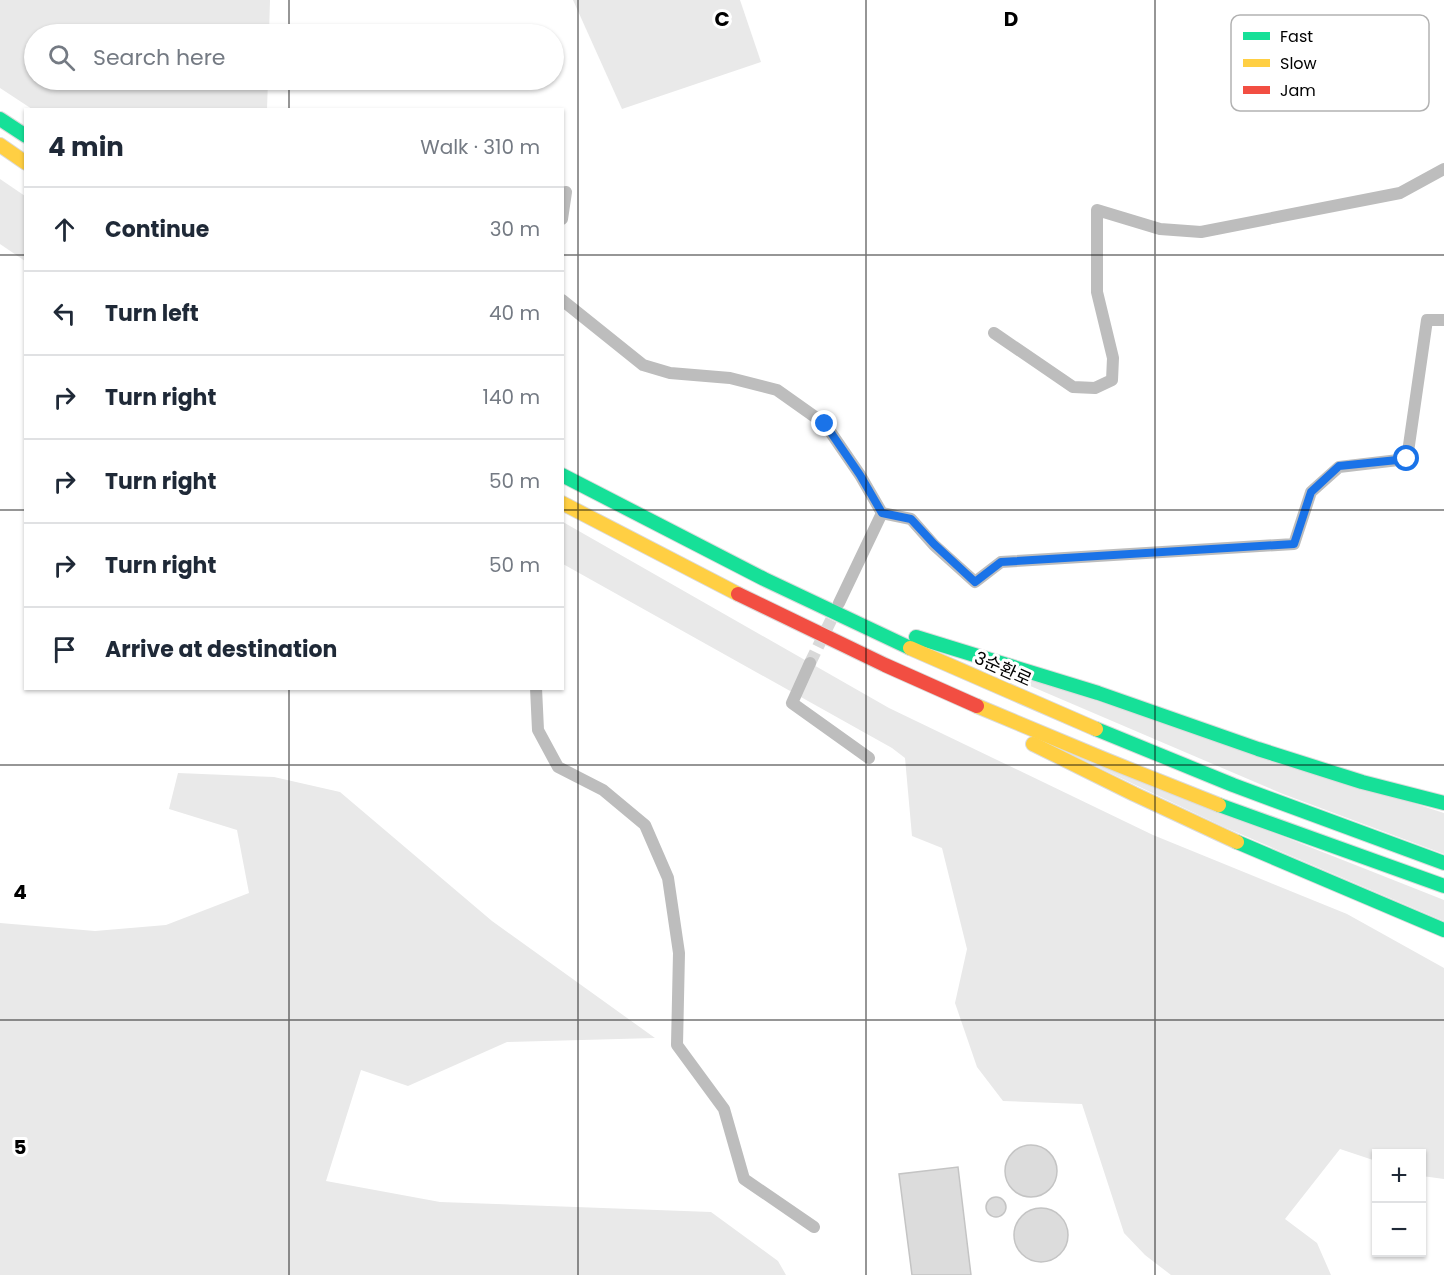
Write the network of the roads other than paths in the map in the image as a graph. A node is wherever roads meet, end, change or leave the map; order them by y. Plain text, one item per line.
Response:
1 (0, 119) edge
2 (24, 135) edge
3 (0, 145) edge
4 (24, 162) edge
5 (1444, 169) edge
6 (566, 192) dead end
7 (564, 206) edge
8 (564, 302) edge
9 (1444, 320) edge
10 (994, 333) dead end
11 (564, 476) edge
12 (564, 504) edge
13 (882, 513) junction
14 (717, 583) junction
15 (839, 603) tunnel mouth
16 (825, 609) junction
17 (810, 663) tunnel mouth
18 (536, 690) edge
19 (869, 758) dead end
20 (1444, 803) edge
21 (1444, 863) edge
22 (1444, 886) edge
23 (1444, 930) edge
24 (814, 1227) dead end

1 - 2 highway
3 - 4 highway
5 - 10 street
6 - 7 street
8 - 13 street
9 - 13 street
11 - 16 highway, 3순환로
12 - 14 highway
13 - 15 street
14 - 22 highway
14 - 23 highway
16 - 20 highway
16 - 21 highway, 3순환로
17 - 19 street
18 - 24 street

